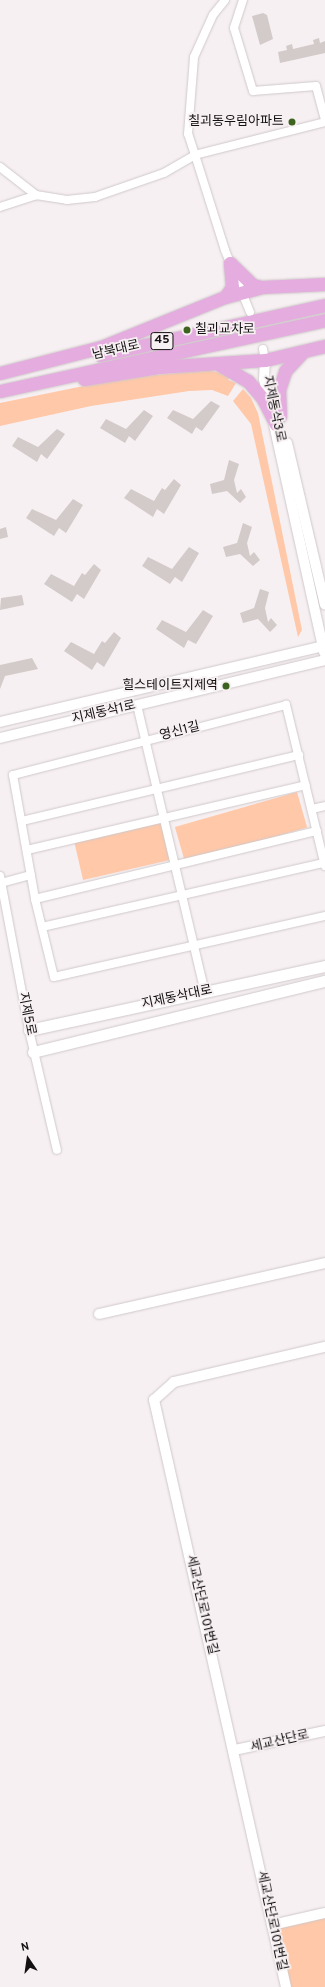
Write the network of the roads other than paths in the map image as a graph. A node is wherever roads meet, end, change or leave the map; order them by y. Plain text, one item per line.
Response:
1 (225, 0) edge
2 (243, 0) edge
3 (325, 121) edge
4 (195, 155) junction
5 (0, 167) edge
6 (36, 195) junction
7 (0, 207) edge
8 (230, 262) junction
9 (325, 284) edge
10 (262, 286) junction
11 (243, 292) junction
12 (225, 297) junction
13 (325, 305) edge
14 (250, 312) dead end
15 (325, 320) edge
16 (325, 346) edge
17 (305, 351) junction
18 (264, 355) junction
19 (214, 364) junction
20 (0, 373) edge
21 (2, 386) edge
22 (278, 420) junction
23 (325, 605) edge
24 (324, 650) edge
25 (325, 660) edge
26 (137, 705) junction
27 (0, 722) edge
28 (0, 738) edge
29 (146, 740) junction
30 (299, 755) junction
31 (306, 785) junction
32 (158, 789) junction
33 (325, 806) edge
34 (312, 809) junction
35 (165, 818) junction
36 (22, 821) junction
37 (317, 831) junction
38 (27, 850) junction
39 (325, 864) edge
40 (175, 865) junction
41 (31, 875) junction
42 (1, 879) edge
43 (182, 895) junction
44 (35, 899) junction
45 (325, 916) edge
46 (42, 927) junction
47 (194, 946) junction
48 (325, 966) edge
49 (325, 981) edge
50 (205, 992) junction
51 (28, 1030) junction
52 (33, 1052) junction
53 (57, 1150) dead end
54 (325, 1263) edge
55 (99, 1314) dead end
56 (325, 1347) edge
57 (325, 1731) edge
58 (234, 1750) junction
59 (325, 1913) edge
60 (272, 1925) junction
61 (286, 1987) edge

1 - 4 street
2 - 3 street
3 - 4 street
4 - 6 street
4 - 8 street
5 - 6 street
6 - 7 street
8 - 10 highway
8 - 11 street
8 - 12 highway
9 - 10 highway
10 - 11 highway
11 - 12 highway
11 - 14 street
12 - 20 highway
13 - 21 highway, 남북대로 / 45
15 - 21 highway, 남북대로 / 45
16 - 17 highway
17 - 18 highway
17 - 22 highway
18 - 19 highway
18 - 22 street, 지제동삭3로
19 - 21 highway
19 - 22 highway
22 - 23 street, 지제동삭3로
22 - 24 street, 지제동삭3로
24 - 27 street, 지제동삭1로
25 - 26 street, 지제동삭1로
26 - 28 street, 지제동삭1로
26 - 29 street
29 - 30 street, 영신1길
29 - 32 street
29 - 36 street, 영신1길
30 - 31 street, 영신1길
30 - 32 street
31 - 34 street, 영신1길
31 - 35 street
32 - 35 street
32 - 36 street
33 - 34 street
34 - 37 street, 영신1길
35 - 38 street
35 - 40 street
36 - 38 street, 영신1길
37 - 39 street, 영신1길
37 - 40 street
38 - 41 street, 영신1길
39 - 43 street
40 - 43 street
40 - 44 street
41 - 42 street
41 - 44 street, 영신1길
42 - 51 street, 지제5로
43 - 46 street
43 - 47 street
44 - 46 street, 영신1길
45 - 47 street, 영신1길
46 - 47 street, 영신1길
47 - 50 street
48 - 50 main road, 지제동삭대로
49 - 52 main road, 지제동삭대로
50 - 51 main road, 지제동삭대로
51 - 52 street, 지제5로
52 - 53 street, 지제5로
54 - 55 street
56 - 58 street, 세교산단로101번길
57 - 58 street, 세교산단로
58 - 60 street, 세교산단로101번길
59 - 60 street
60 - 61 street, 세교산단로101번길

